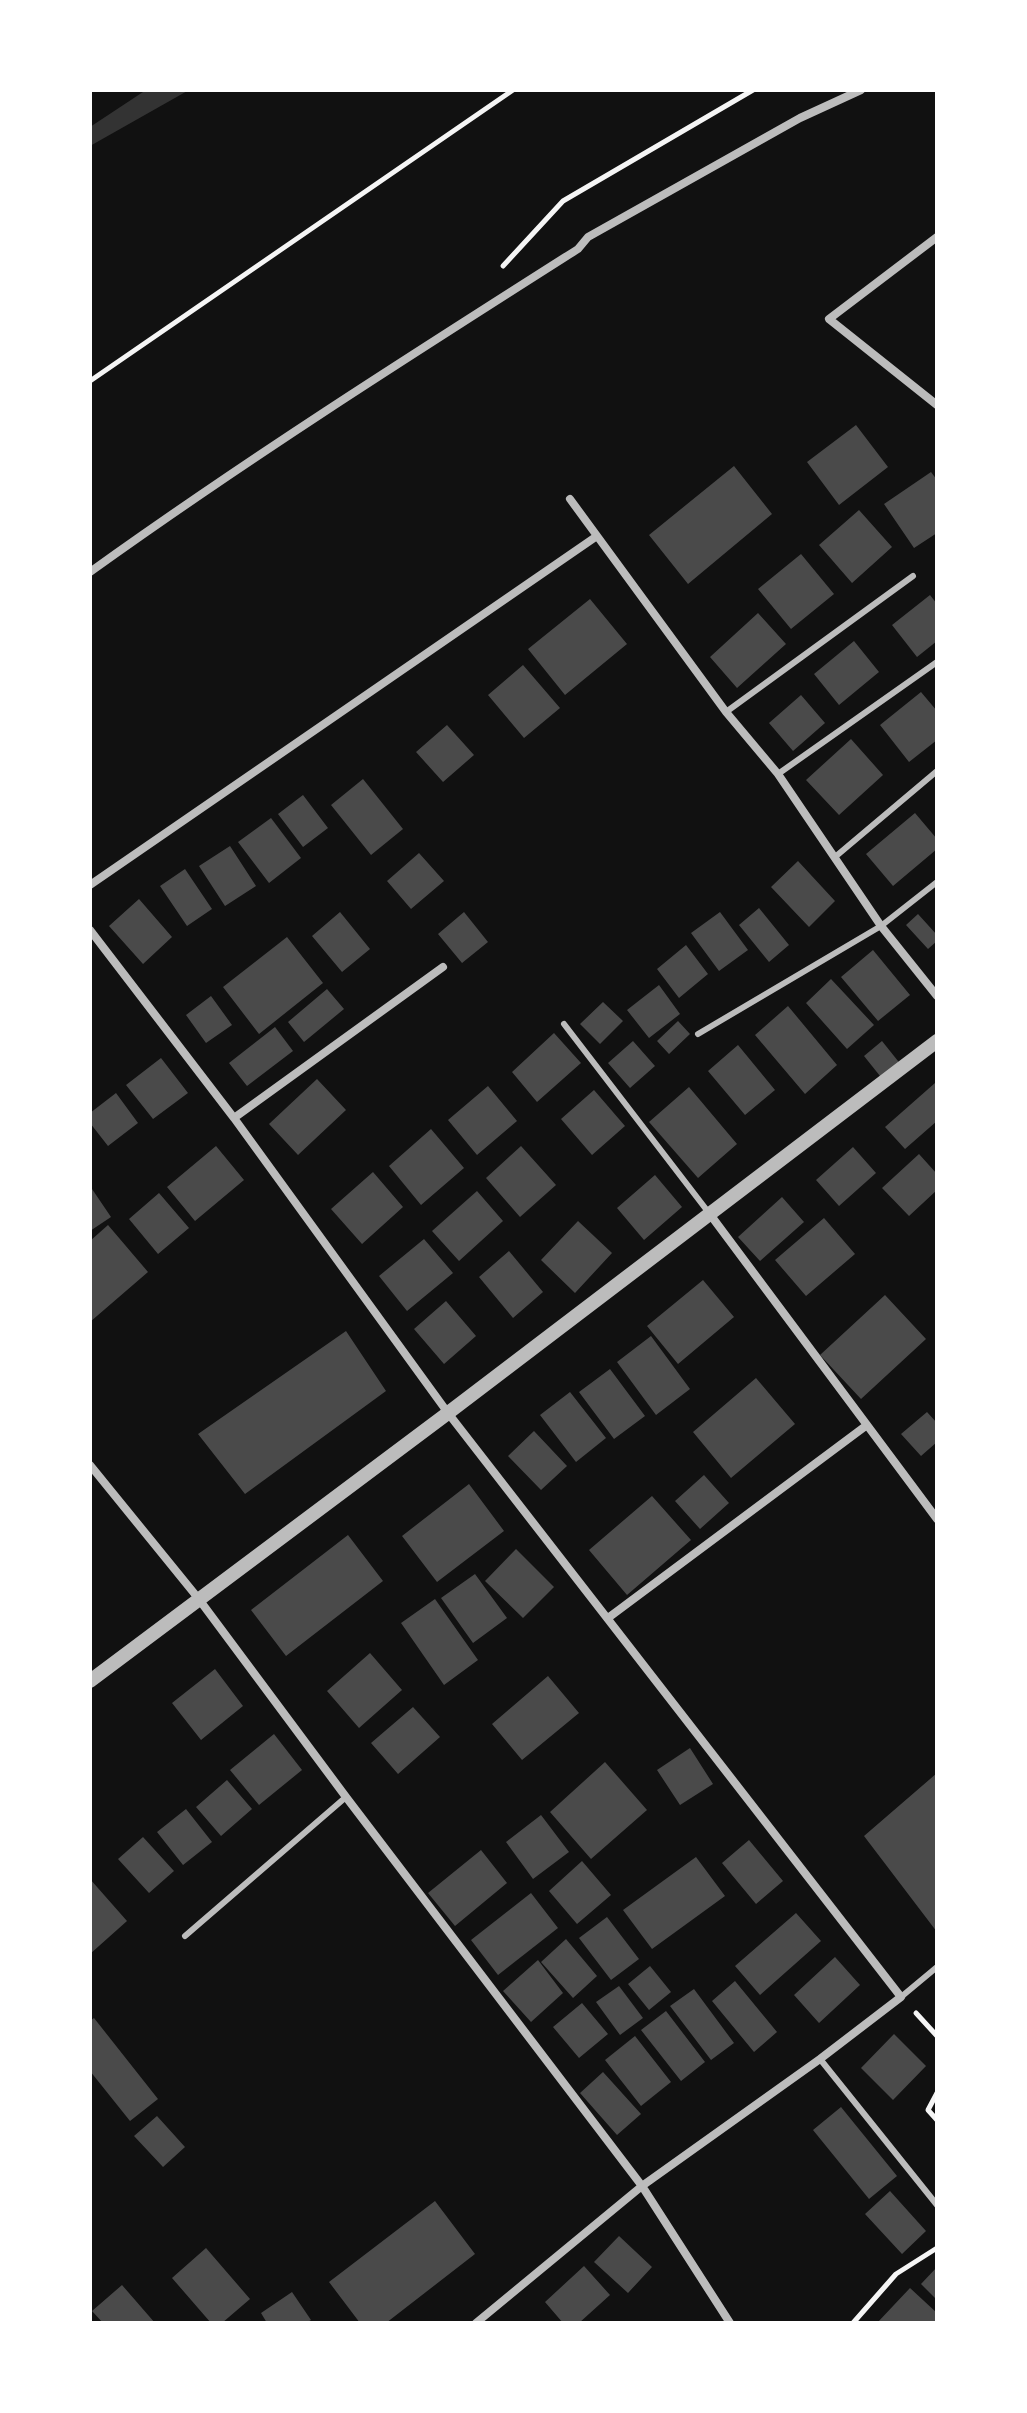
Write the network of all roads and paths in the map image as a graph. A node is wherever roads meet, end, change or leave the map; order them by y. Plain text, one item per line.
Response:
1 (513, 90) edge
2 (753, 90) edge
3 (861, 90) edge
4 (937, 237) edge
5 (499, 271) dead end
6 (90, 381) edge
7 (937, 405) edge
8 (570, 499) dead end
9 (597, 536) junction
10 (90, 572) edge
11 (913, 576) dead end
12 (937, 662) edge
13 (726, 712) junction
14 (937, 771) edge
15 (778, 774) junction
16 (835, 857) junction
17 (937, 882) edge
18 (90, 885) edge
19 (881, 926) junction
20 (90, 930) edge
21 (443, 967) dead end
22 (937, 996) edge
23 (564, 1024) dead end
24 (698, 1034) dead end
25 (937, 1041) edge
26 (234, 1118) junction
27 (709, 1213) junction
28 (448, 1413) junction
29 (867, 1425) junction
30 (90, 1465) edge
31 (937, 1519) edge
32 (198, 1598) junction
33 (608, 1618) junction
34 (90, 1681) edge
35 (346, 1797) junction
36 (185, 1936) dead end
37 (937, 1967) edge
38 (901, 1997) junction
39 (820, 2059) junction
40 (937, 2093) edge
41 (937, 2120) edge
42 (642, 2186) junction
43 (937, 2205) edge
44 (937, 2248) edge
45 (476, 2323) edge
46 (730, 2323) edge
47 (853, 2323) edge

1 - 6 path
2 - 5 path
3 - 10 street
4 - 7 street
8 - 9 street
9 - 13 street
9 - 18 street
11 - 13 lane
12 - 15 lane
13 - 15 street
14 - 16 lane
15 - 16 street
16 - 19 street
17 - 19 lane
19 - 22 street
19 - 24 lane
20 - 26 street
21 - 26 street
23 - 27 lane
25 - 27 street
26 - 28 street
27 - 28 street
27 - 29 street
28 - 32 street
28 - 33 street
29 - 31 street
29 - 33 street
30 - 32 street
32 - 34 street
32 - 35 street
33 - 38 street
35 - 36 lane
35 - 42 street
37 - 38 lane
38 - 39 street
39 - 42 street
39 - 43 lane
40 - 41 path
42 - 45 street
42 - 46 street
44 - 47 path

